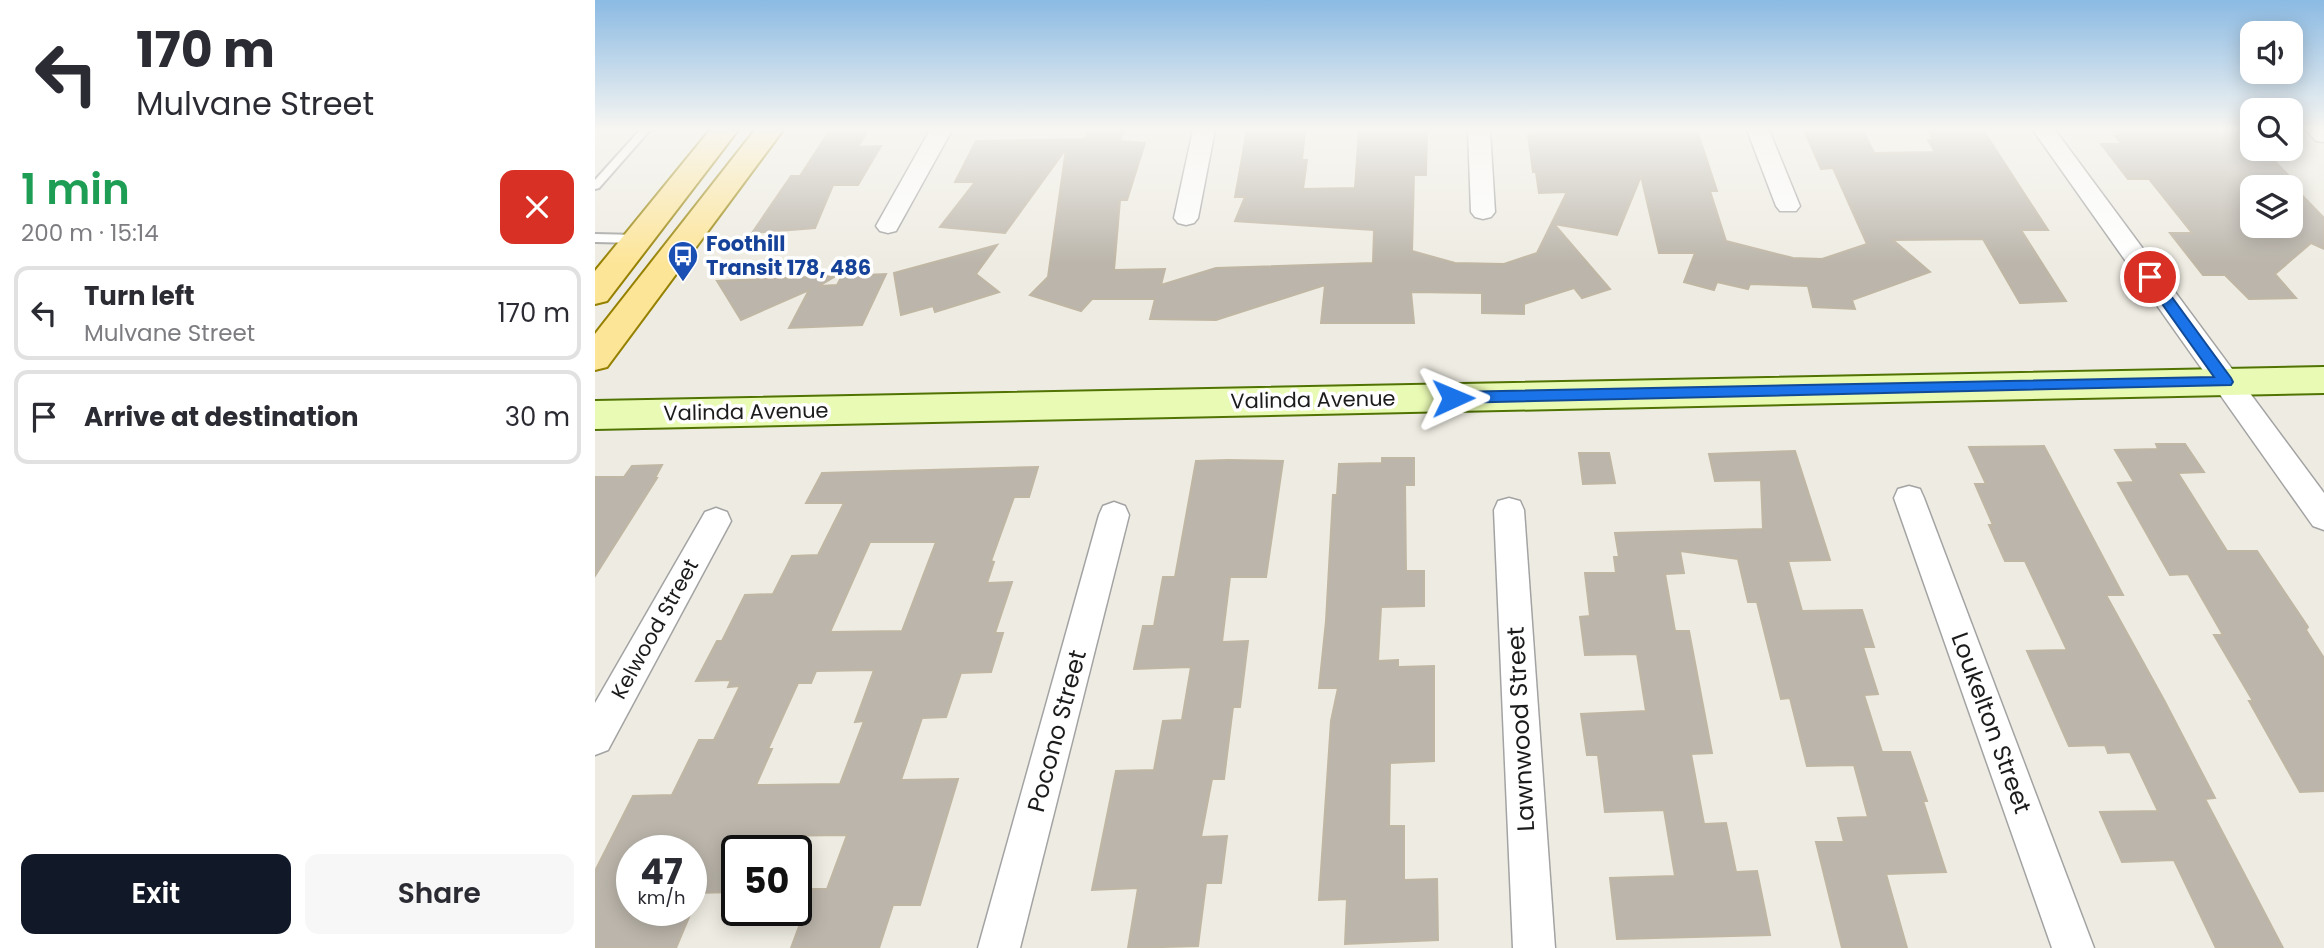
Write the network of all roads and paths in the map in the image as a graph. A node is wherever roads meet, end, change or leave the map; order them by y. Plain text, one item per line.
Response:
1 (689, 174) edge
2 (735, 174) edge
3 (917, 174) edge
4 (1195, 174) edge
5 (1481, 174) edge
6 (1776, 174) edge
7 (2076, 174) edge
8 (1789, 206) dead end
9 (1483, 212) dead end
10 (1186, 218) dead end
11 (888, 226) dead end
12 (595, 238) edge
13 (638, 239) junction
14 (595, 293) edge
15 (595, 358) edge
16 (2324, 380) edge
17 (2226, 382) junction
18 (595, 415) edge
19 (1909, 498) dead end
20 (1509, 510) dead end
21 (1114, 515) dead end
22 (2324, 517) edge
23 (716, 521) dead end
24 (595, 738) edge
25 (999, 948) edge
26 (1534, 948) edge
27 (2073, 948) edge

1 - 13 main road
2 - 15 main road
3 - 11 street
4 - 10 street
5 - 9 street
6 - 8 street
7 - 17 street
12 - 13 lane
13 - 14 main road
16 - 17 main road, Valinda Avenue
17 - 18 main road, Valinda Avenue
17 - 22 street
19 - 27 street, Loukelton Street
20 - 26 street, Lawnwood Street
21 - 25 street, Pocono Street
23 - 24 street, Kelwood Street

